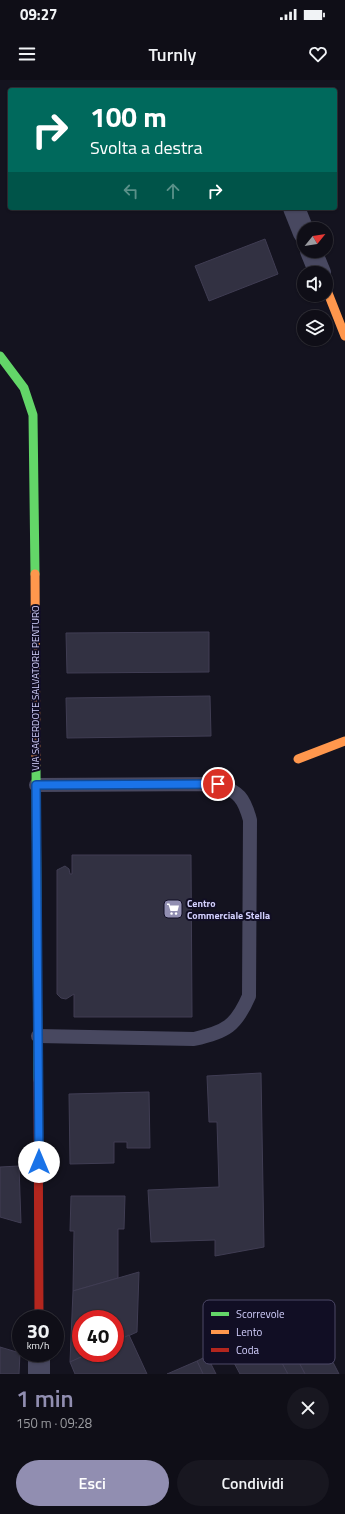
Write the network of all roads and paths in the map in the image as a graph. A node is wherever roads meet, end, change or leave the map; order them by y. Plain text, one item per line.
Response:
1 (295, 210) edge
2 (300, 222) edge
3 (332, 302) edge
4 (345, 336) edge
5 (0, 356) edge
6 (345, 741) edge
7 (298, 759) dead end
8 (36, 785) junction
9 (38, 1036) junction
10 (39, 1310) edge
11 (39, 1362) edge
12 (39, 1374) edge

1 - 2 street
3 - 4 street
5 - 8 street, VIA SACERDOTE SALVATORE PENTURO
6 - 7 street
8 - 9 street, VIA SACERDOTE SALVATORE PENTURO
8 - 9 lane
9 - 10 street, VIA SACERDOTE SALVATORE PENTURO
11 - 12 street

